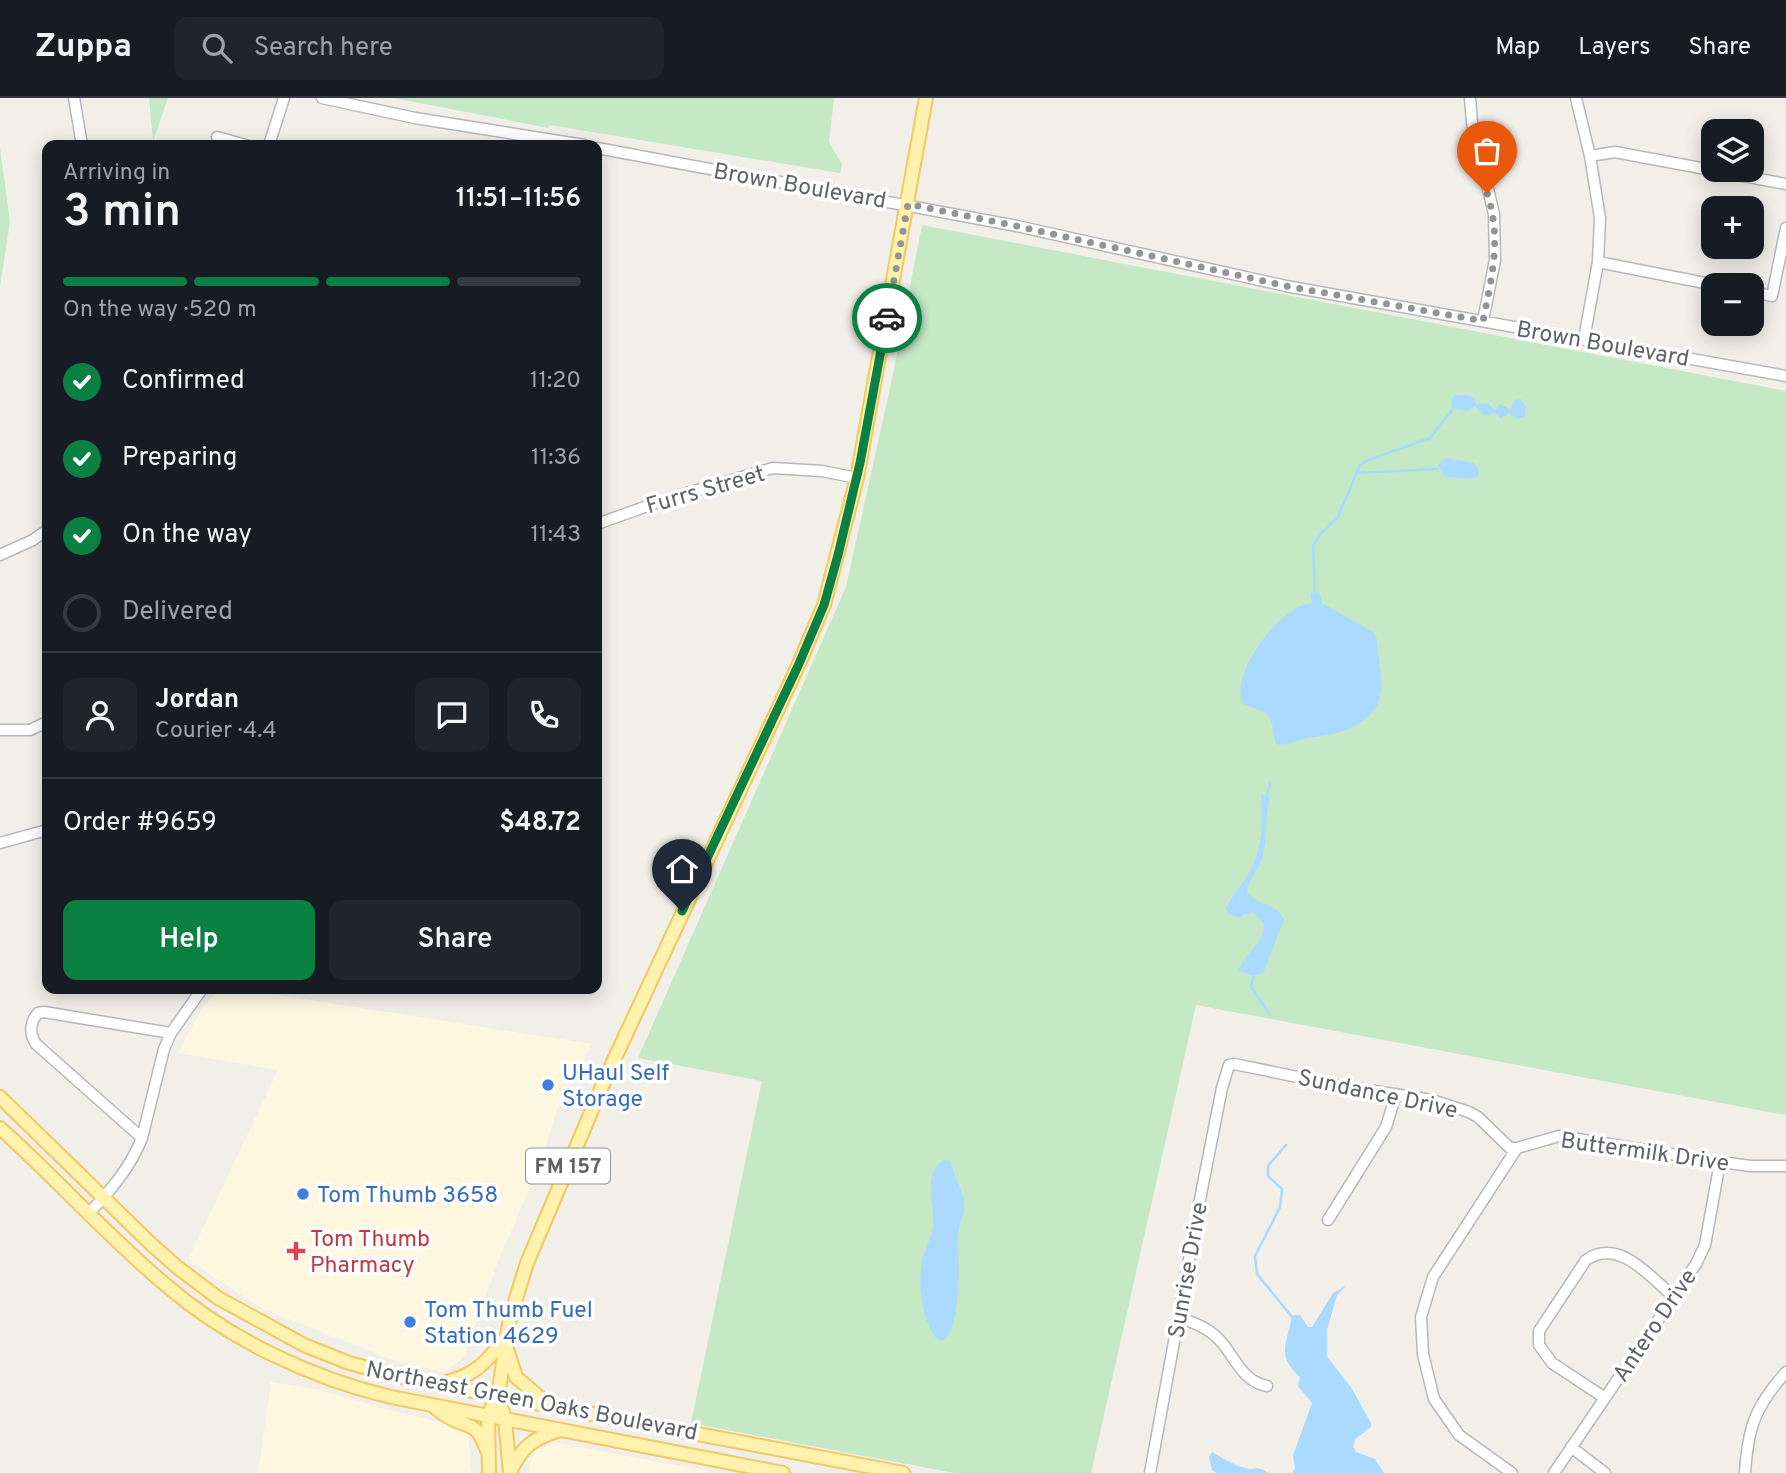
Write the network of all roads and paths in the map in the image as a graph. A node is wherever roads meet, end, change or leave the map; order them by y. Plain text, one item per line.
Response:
1 (74, 98) edge
2 (284, 98) edge
3 (322, 98) edge
4 (926, 98) edge
5 (1470, 98) edge
6 (1576, 98) edge
7 (217, 137) dead end
8 (81, 140) edge
9 (228, 140) edge
10 (271, 140) edge
11 (553, 140) edge
12 (602, 149) edge
13 (1590, 156) junction
14 (1786, 184) edge
15 (908, 204) junction
16 (1786, 228) edge
17 (1598, 262) junction
18 (1701, 282) edge
19 (1764, 294) edge
20 (1483, 321) junction
21 (1584, 339) junction
22 (1786, 376) edge
23 (857, 478) junction
24 (602, 522) edge
25 (42, 533) edge
26 (0, 555) edge
27 (42, 724) edge
28 (0, 730) edge
29 (42, 831) edge
30 (0, 843) edge
31 (198, 994) edge
32 (171, 1033) junction
33 (1228, 1068) joint
34 (1396, 1094) junction
35 (0, 1097) edge
36 (0, 1128) edge
37 (142, 1138) junction
38 (1517, 1148) junction
39 (1720, 1162) junction
40 (1786, 1166) edge
41 (104, 1198) junction
42 (89, 1213) junction
43 (1328, 1220) dead end
44 (1674, 1297) junction
45 (1179, 1318) junction
46 (505, 1338) junction
47 (291, 1339) junction
48 (281, 1358) junction
49 (1786, 1372) edge
50 (437, 1384) junction
51 (1267, 1386) dead end
52 (498, 1396) junction
53 (1605, 1398) junction
54 (430, 1404) junction
55 (550, 1406) junction
56 (488, 1415) junction
57 (506, 1419) junction
58 (562, 1430) junction
59 (684, 1431) junction
60 (1572, 1447) junction
61 (681, 1453) junction
62 (488, 1454) junction
63 (489, 1473) edge
64 (510, 1473) edge
65 (783, 1473) edge
66 (903, 1473) edge
67 (1150, 1473) edge
68 (1512, 1473) edge
69 (1554, 1473) edge
70 (1605, 1473) edge
71 (1745, 1473) edge

1 - 8 street
2 - 10 street
3 - 11 street
4 - 15 main road, FM 157
5 - 20 street
6 - 13 street
7 - 9 street
12 - 15 street, Brown Boulevard
13 - 14 street
13 - 17 street
15 - 20 street, Brown Boulevard
15 - 23 main road, FM 157
16 - 19 street
17 - 18 street
17 - 21 street
20 - 21 street, Brown Boulevard
21 - 22 street, Brown Boulevard
23 - 24 street, Furrs Street
23 - 46 main road, FM 157
25 - 26 street
27 - 28 street
29 - 30 street
31 - 32 street
32 - 37 street
32 - 37 street
33 - 34 street, Sundance Drive
33 - 45 street, Sunrise Drive
34 - 38 street, Sundance Drive
34 - 43 street
35 - 41 main road, Northeast Green Oaks Boulevard
36 - 42 main road, Northeast Green Oaks Boulevard
37 - 41 street
38 - 39 street, Buttermilk Drive
38 - 68 street
39 - 40 street, Buttermilk Drive
39 - 44 street, Antero Drive
41 - 42 street
41 - 47 main road, Northeast Green Oaks Boulevard
42 - 48 main road, Northeast Green Oaks Boulevard
44 - 53 street, Antero Drive
44 - 53 street
45 - 51 street
45 - 67 street, Sunrise Drive
46 - 50 main road
46 - 52 main road, FM 157
46 - 55 main road
47 - 48 main road
47 - 50 main road, Northeast Green Oaks Boulevard
48 - 54 main road, Northeast Green Oaks Boulevard
49 - 71 street
50 - 52 main road, Northeast Green Oaks Boulevard
52 - 55 main road, Northeast Green Oaks Boulevard
52 - 56 main road, FM 157
52 - 57 main road, FM 157
53 - 60 street, Antero Drive
54 - 56 main road, Northeast Green Oaks Boulevard
54 - 62 main road
55 - 59 main road, Northeast Green Oaks Boulevard
56 - 57 main road, Northeast Green Oaks Boulevard
56 - 62 main road, FM 157
57 - 58 main road, Northeast Green Oaks Boulevard
57 - 64 main road, FM 157
58 - 61 main road, Northeast Green Oaks Boulevard
58 - 64 main road
59 - 61 main road
59 - 66 main road, Northeast Green Oaks Boulevard
60 - 69 street, Antero Drive
60 - 70 street
61 - 65 main road, Northeast Green Oaks Boulevard
62 - 63 main road, FM 157

